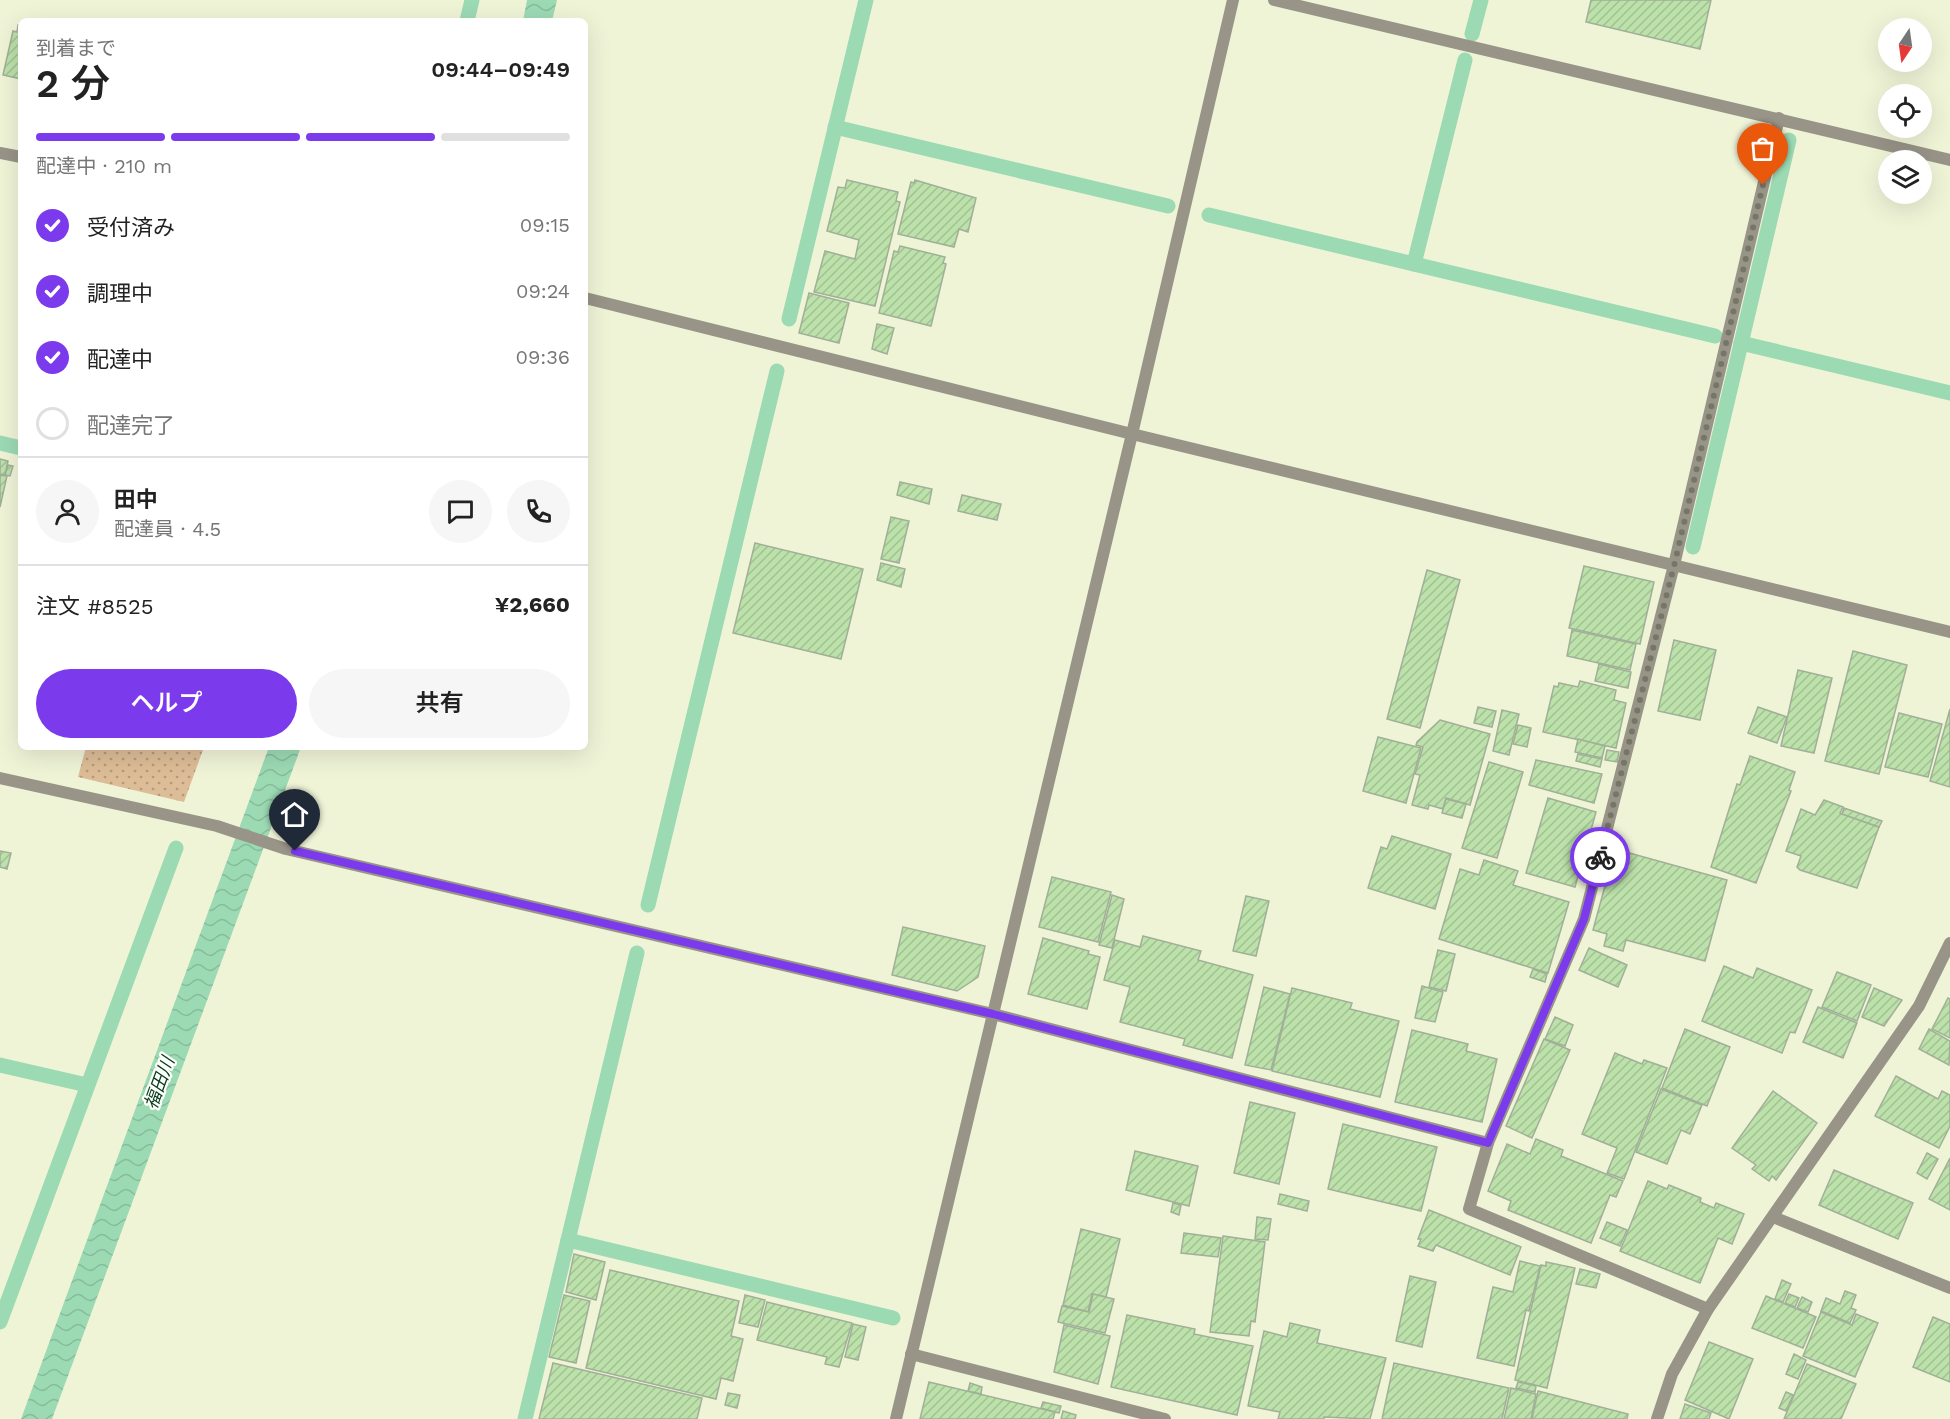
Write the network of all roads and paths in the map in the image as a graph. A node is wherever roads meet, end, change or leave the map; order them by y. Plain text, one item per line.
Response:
1 (1233, 0) edge
2 (1274, 0) edge
3 (1779, 118) junction
4 (0, 153) edge
5 (18, 156) edge
6 (1950, 160) edge
7 (588, 299) edge
8 (1132, 435) junction
9 (1674, 566) junction
10 (1950, 632) edge
11 (0, 778) edge
12 (1950, 943) edge
13 (993, 1014) junction
14 (1488, 1143) junction
15 (1773, 1217) junction
16 (1950, 1288) edge
17 (1708, 1309) junction
18 (911, 1354) junction
19 (896, 1419) edge
20 (1165, 1419) edge
21 (1657, 1419) edge

1 - 8 street
2 - 3 street
3 - 6 street
3 - 9 street
4 - 5 street
7 - 8 street
8 - 9 street
8 - 13 street
9 - 10 street
9 - 14 street
11 - 13 street
12 - 15 street
13 - 14 street
13 - 18 street
14 - 17 street
15 - 16 street
15 - 17 street
17 - 21 street
18 - 19 street
18 - 20 street

